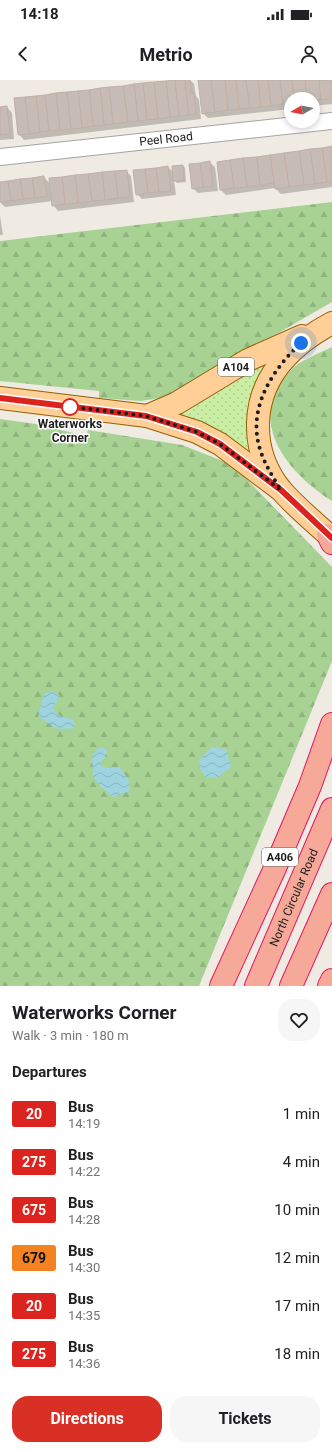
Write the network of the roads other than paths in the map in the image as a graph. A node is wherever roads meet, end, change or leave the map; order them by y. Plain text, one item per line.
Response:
1 (332, 121) edge
2 (0, 157) edge
3 (330, 324) edge
4 (0, 398) edge
5 (146, 416) junction
6 (281, 490) junction
7 (331, 539) edge
8 (332, 724) edge
9 (332, 810) edge
10 (332, 894) edge
11 (332, 980) edge
12 (221, 986) edge
13 (256, 986) edge
14 (291, 986) edge
15 (329, 986) edge

1 - 2 street, Peel Road
3 - 5 main road, A104
3 - 6 main road
4 - 5 main road, A104
5 - 6 main road, A104
6 - 7 main road
8 - 12 highway, A406
9 - 13 highway, North Circular Road / A406
10 - 14 highway
11 - 15 highway

